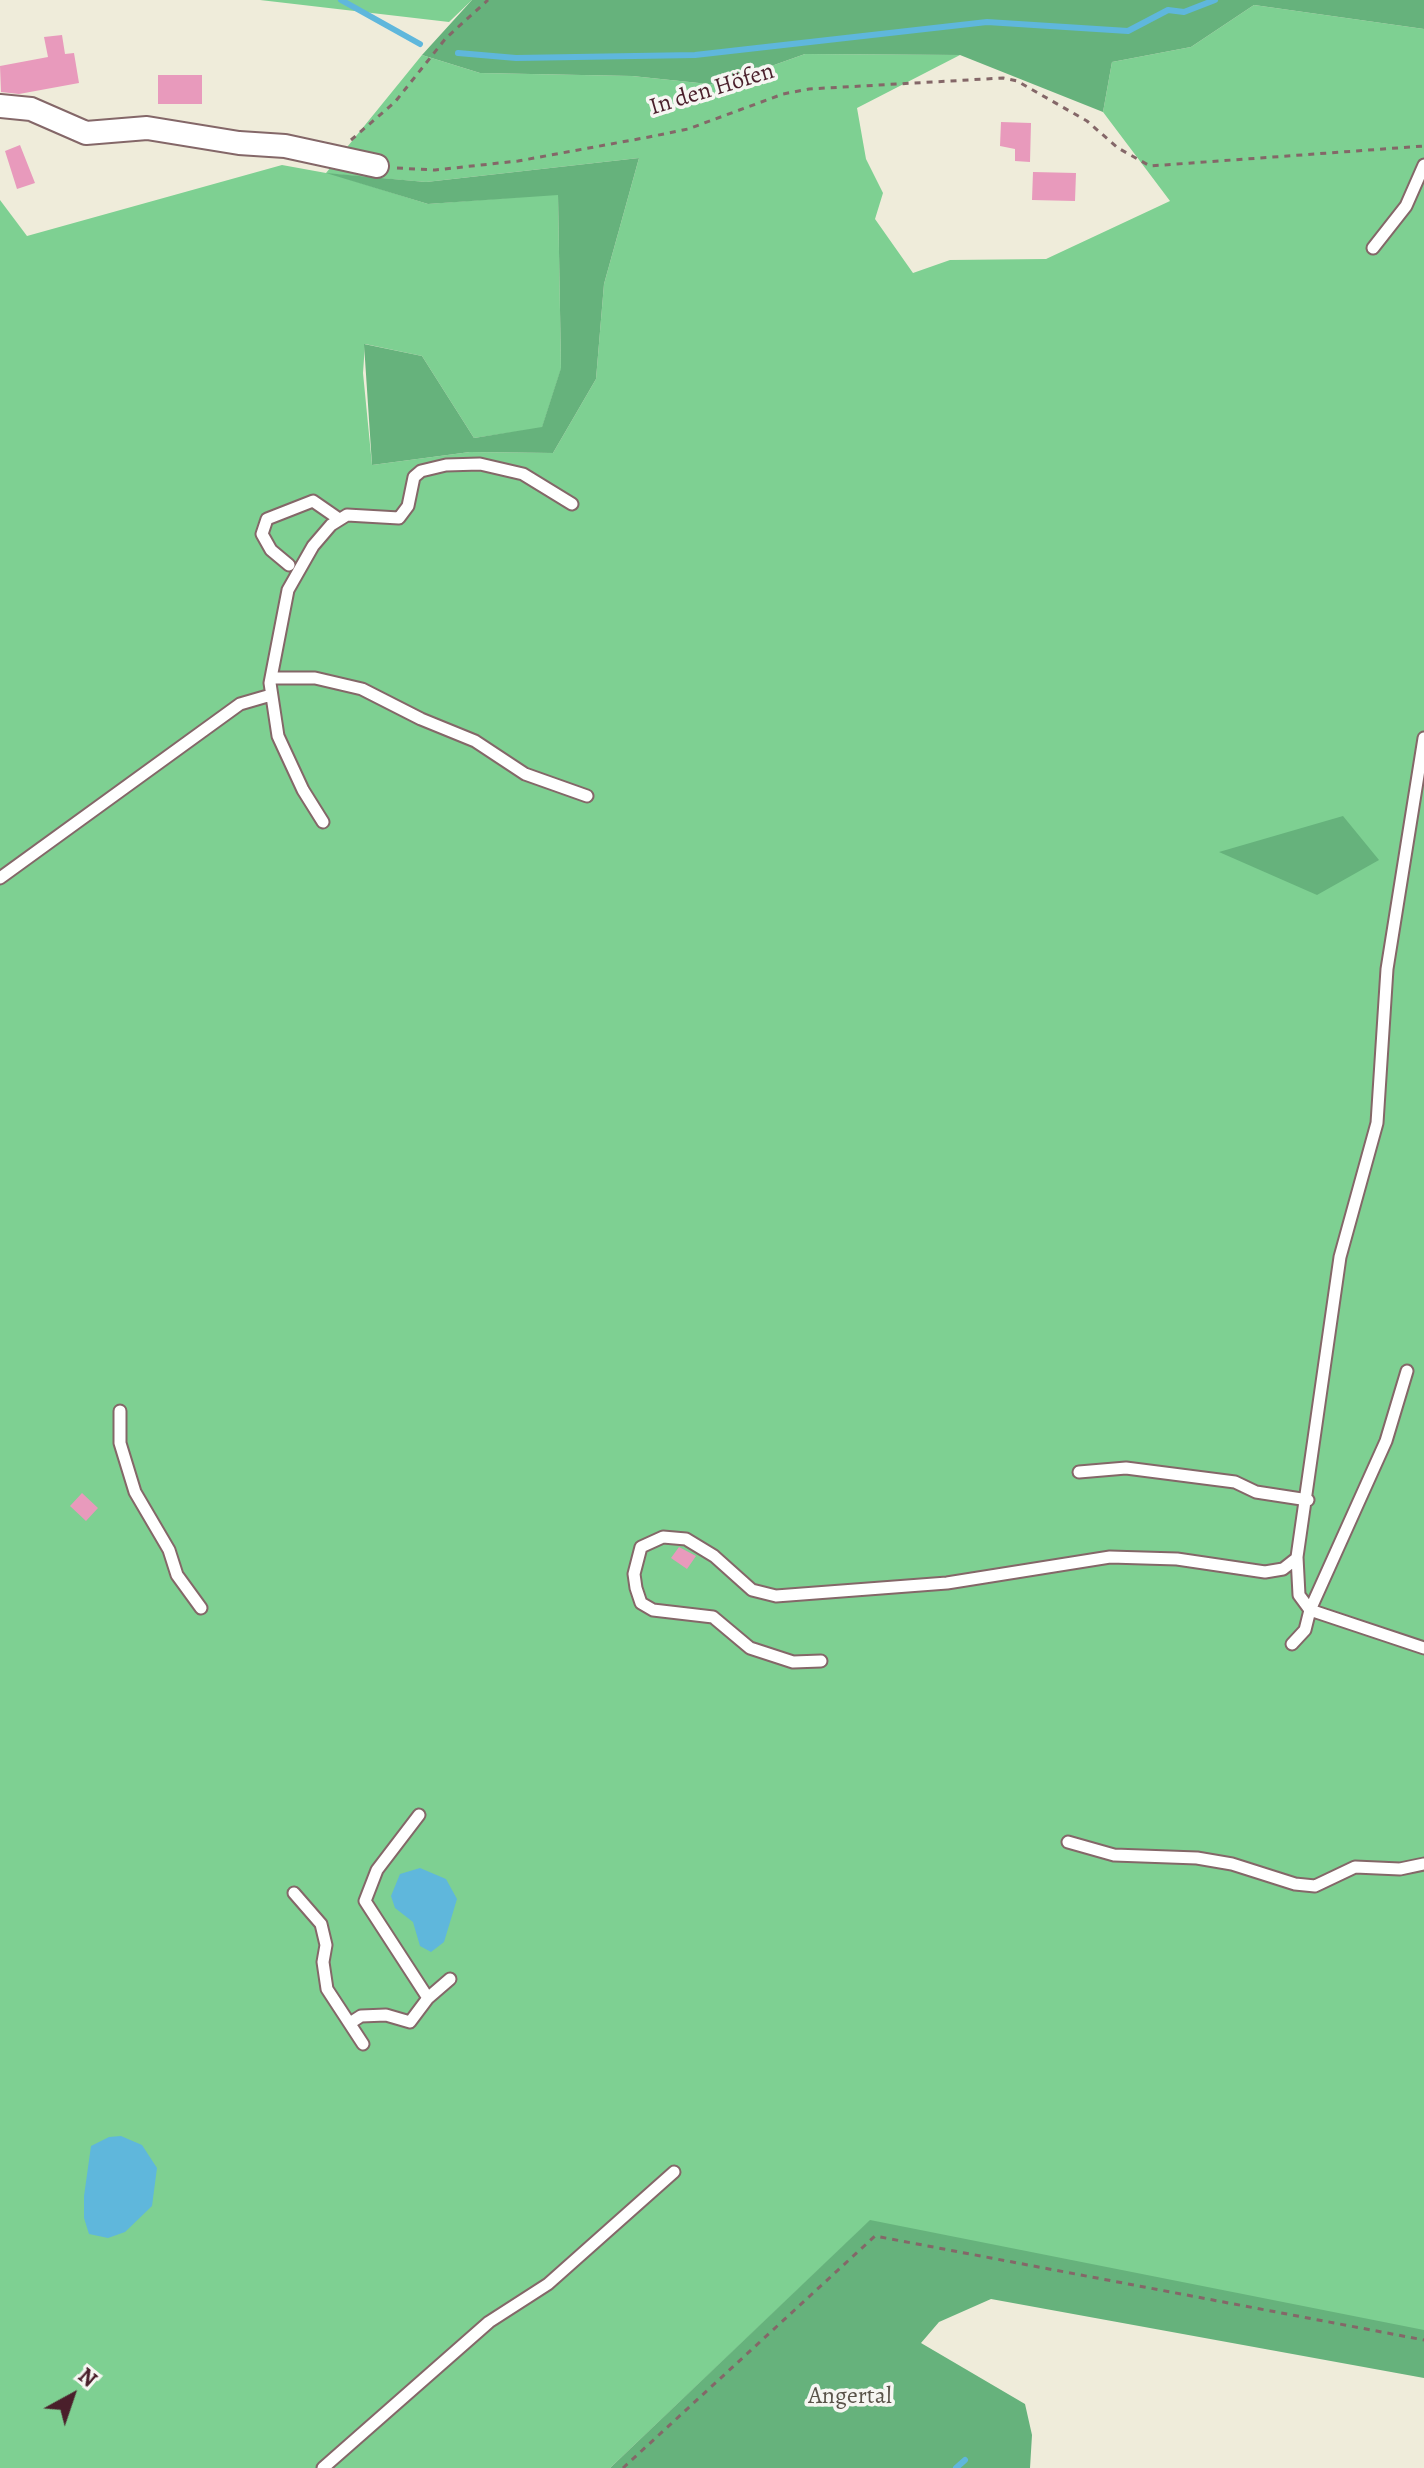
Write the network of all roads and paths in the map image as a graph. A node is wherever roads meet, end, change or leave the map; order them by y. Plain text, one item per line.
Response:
1 (488, 0) edge
2 (0, 106) edge
3 (1424, 146) edge
4 (332, 156) junction
5 (1424, 165) edge
6 (377, 166) joint
7 (1373, 248) dead end
8 (572, 504) dead end
9 (339, 519) junction
10 (289, 565) dead end
11 (271, 678) junction
12 (271, 695) junction
13 (1424, 738) edge
14 (587, 796) dead end
15 (323, 822) dead end
16 (0, 878) edge
17 (1407, 1371) dead end
18 (120, 1411) dead end
19 (1079, 1472) dead end
20 (1308, 1500) junction
21 (1297, 1557) junction
22 (201, 1608) dead end
23 (1310, 1610) junction
24 (1292, 1644) dead end
25 (1424, 1648) edge
26 (821, 1661) dead end
27 (419, 1815) dead end
28 (1068, 1842) dead end
29 (1424, 1864) edge
30 (294, 1893) dead end
31 (450, 1979) dead end
32 (428, 1998) junction
33 (350, 2023) junction
34 (363, 2044) dead end
35 (674, 2172) dead end
36 (1424, 2340) edge
37 (323, 2468) edge
38 (623, 2468) edge

1 - 4 path
2 - 4 street
3 - 6 path, In den Höfen
4 - 6 street
5 - 7 lane
8 - 9 lane
9 - 10 lane
9 - 11 lane
11 - 12 lane
11 - 14 lane
12 - 15 lane
12 - 16 lane
13 - 20 lane
17 - 23 lane
18 - 22 lane
19 - 20 lane
20 - 21 lane
21 - 23 lane
21 - 26 lane
23 - 24 lane
23 - 25 lane
27 - 32 lane
28 - 29 lane
30 - 33 lane
31 - 32 lane
32 - 33 lane
33 - 34 lane
35 - 37 lane
36 - 38 path

